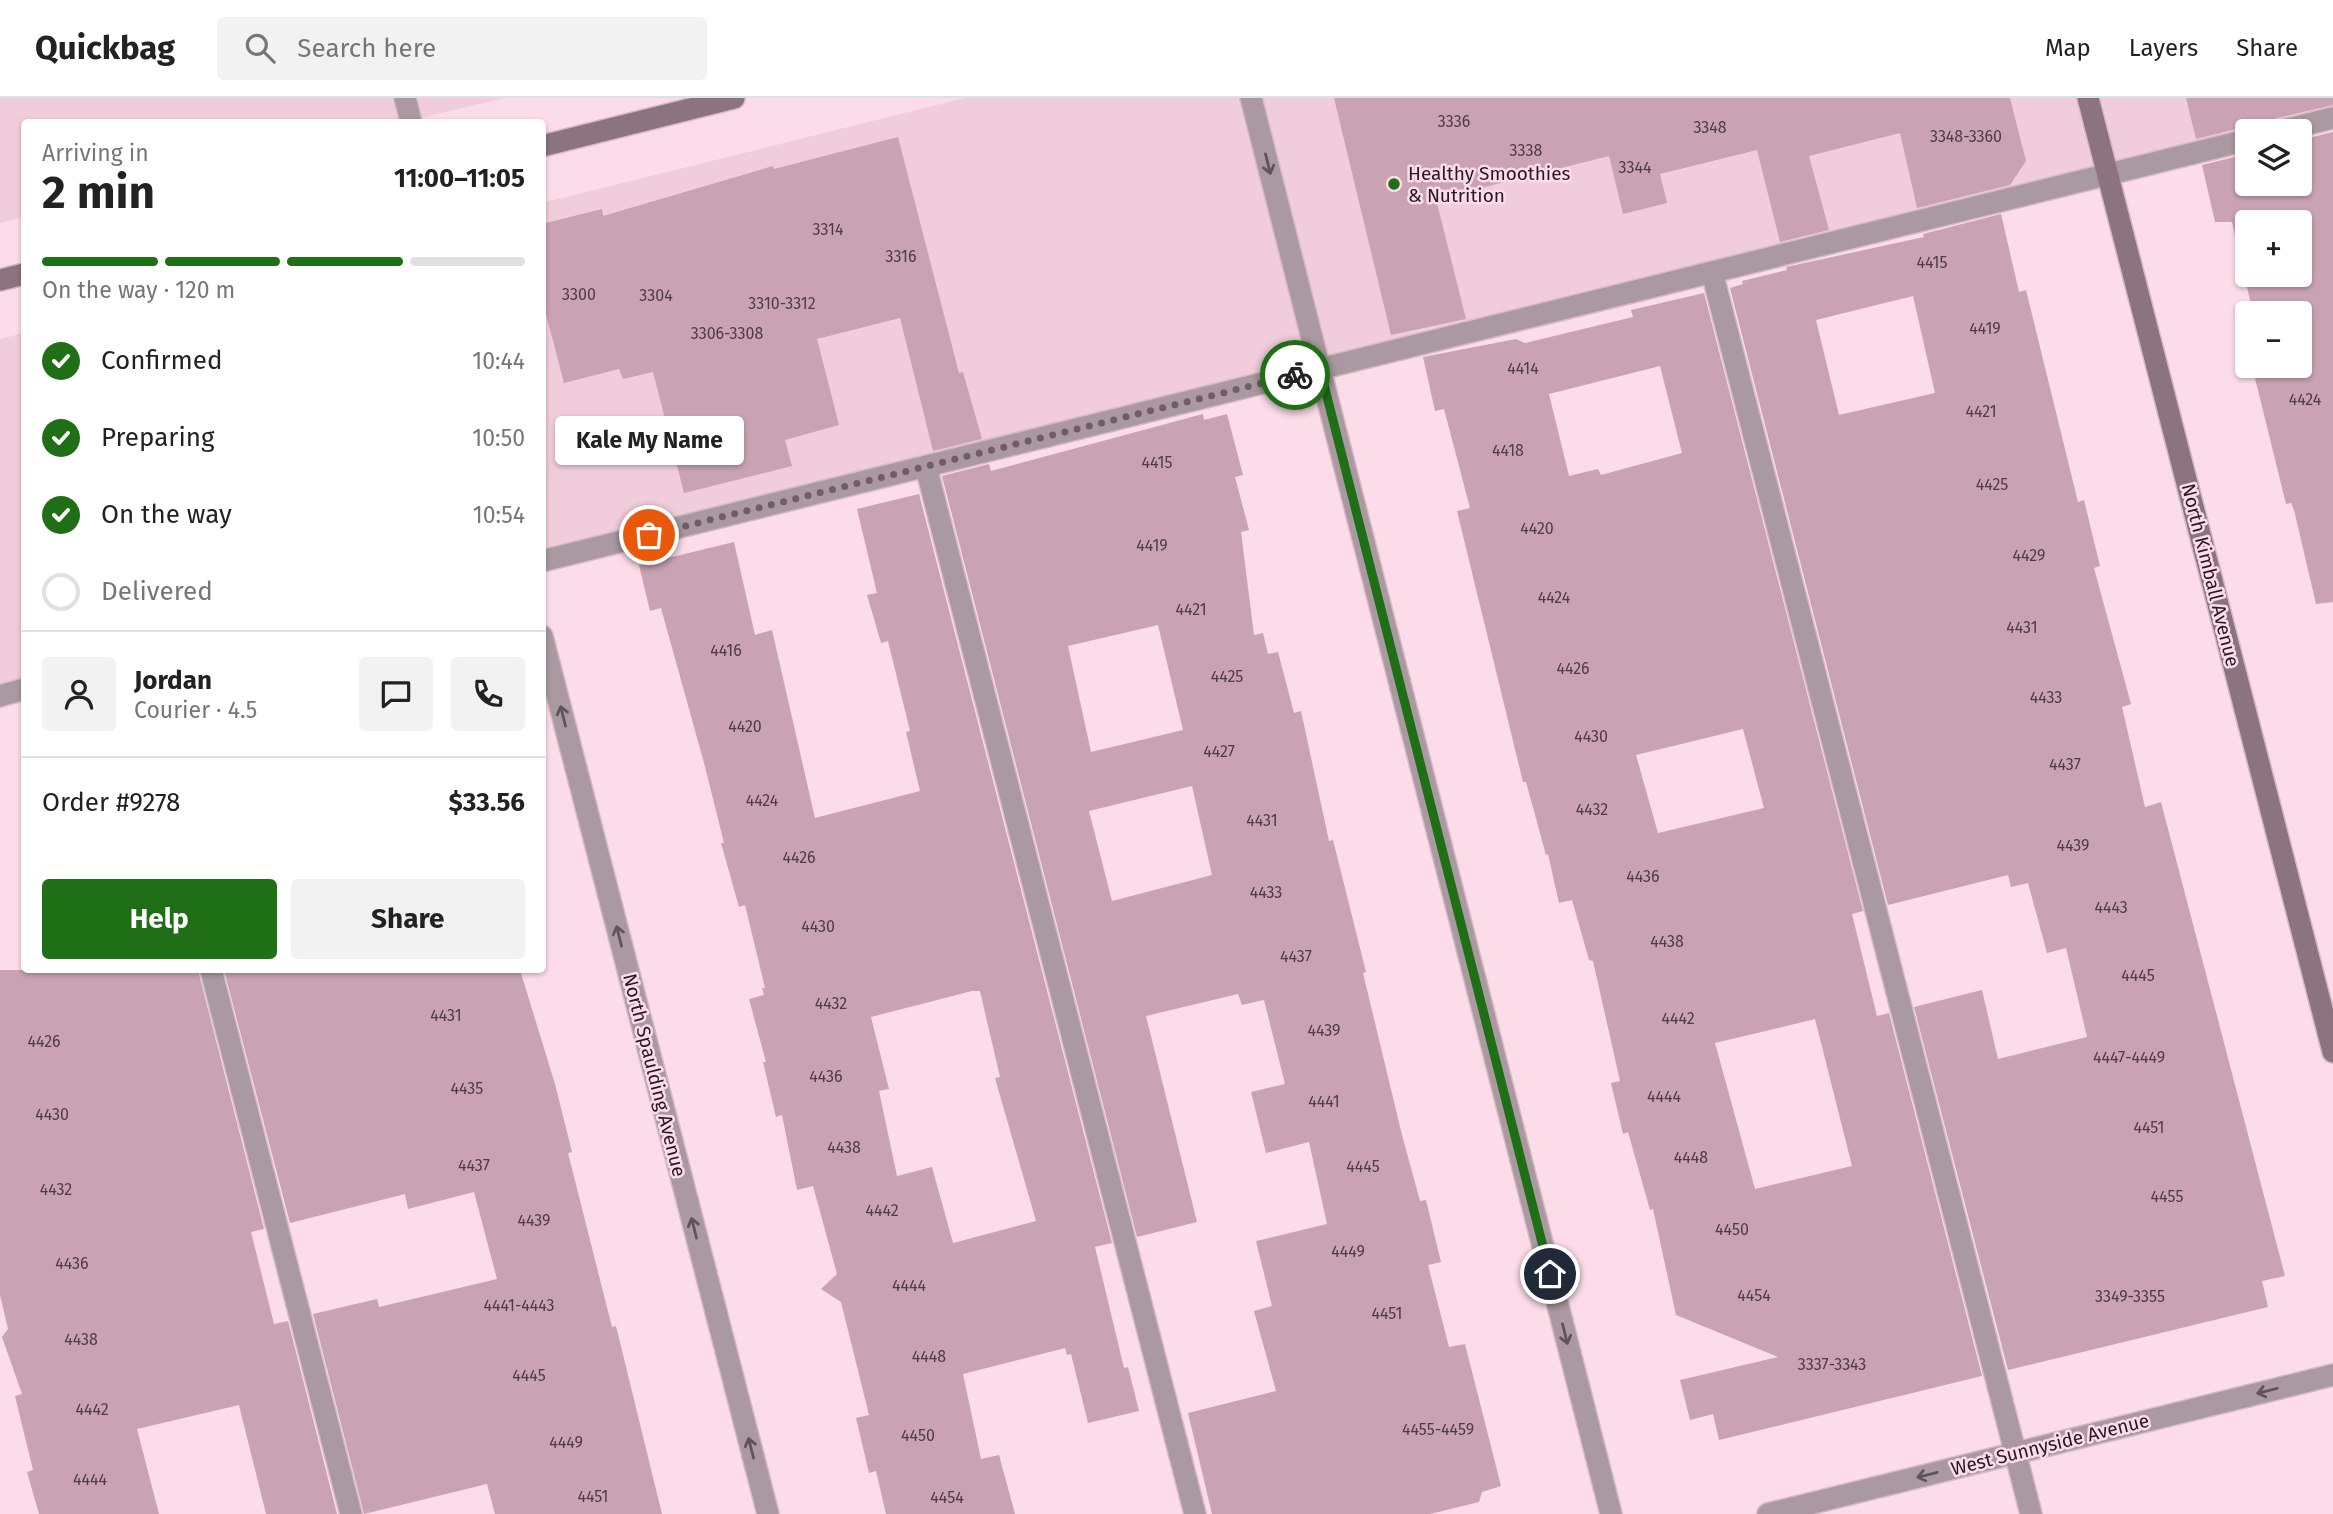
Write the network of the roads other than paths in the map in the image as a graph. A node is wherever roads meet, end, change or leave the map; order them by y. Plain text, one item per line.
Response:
1 (405, 98) edge
2 (734, 98) edge
3 (1251, 98) edge
4 (2088, 98) edge
5 (2333, 118) edge
6 (410, 119) edge
7 (2312, 123) edge
8 (2235, 142) edge
9 (546, 145) edge
10 (2108, 174) junction
11 (1712, 272) junction
12 (21, 275) edge
13 (0, 280) edge
14 (1320, 369) junction
15 (926, 467) junction
16 (546, 560) edge
17 (546, 652) edge
18 (21, 691) edge
19 (0, 695) edge
20 (212, 973) edge
21 (2333, 1052) edge
22 (2333, 1375) edge
23 (2016, 1452) junction
24 (351, 1514) edge
25 (768, 1514) edge
26 (1195, 1514) edge
27 (1611, 1514) edge
28 (1768, 1514) edge
29 (2031, 1514) edge

1 - 6 street
2 - 9 street
3 -> 14 street
4 - 10 street, North Kimball Avenue
5 - 7 street
8 - 10 street
10 - 11 street
10 - 21 street, North Kimball Avenue
11 - 14 street
11 - 23 street
12 - 13 street
14 - 15 street
14 -> 27 street
15 - 16 street
15 - 26 street
25 -> 17 street, North Spaulding Avenue
18 - 19 street
20 - 24 street
22 -> 23 street, West Sunnyside Avenue
23 -> 28 street, West Sunnyside Avenue
23 - 29 street

